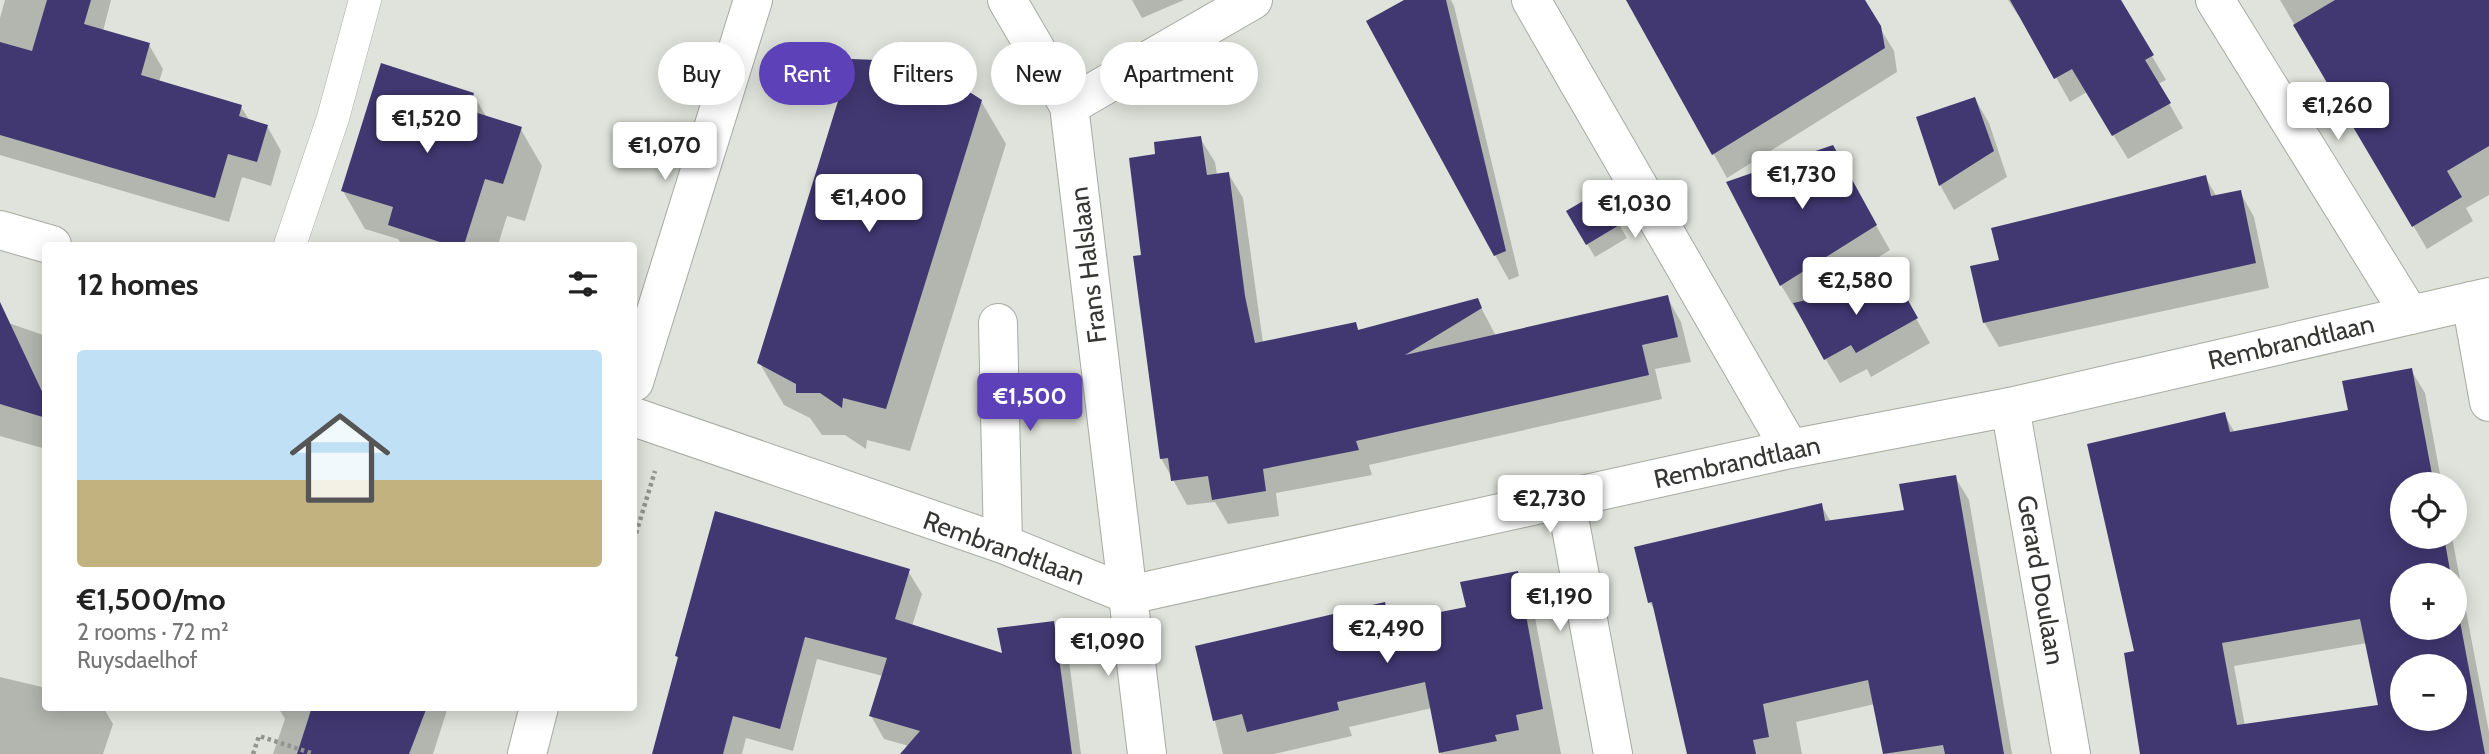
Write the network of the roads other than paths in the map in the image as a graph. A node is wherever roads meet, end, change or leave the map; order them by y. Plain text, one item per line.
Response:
1 (365, 0) edge
2 (753, 0) edge
3 (1007, 0) edge
4 (1254, 0) edge
5 (1531, 0) edge
6 (2215, 0) edge
7 (1069, 106) junction
8 (0, 230) edge
9 (42, 242) edge
10 (291, 242) edge
11 (2480, 299) edge
12 (2410, 315) junction
13 (999, 323) dead end
14 (637, 373) edge
15 (2489, 402) edge
16 (2010, 407) junction
17 (637, 418) edge
18 (1790, 449) junction
19 (1566, 501) junction
20 (1003, 544) junction
21 (1129, 595) junction
22 (538, 711) edge
23 (527, 754) edge
24 (1147, 754) edge
25 (1613, 754) edge
26 (2071, 754) edge

1 - 10 lane
2 - 14 street
3 - 7 street, Frans Halslaan
4 - 7 street
5 - 18 street
6 - 12 street
7 - 21 street, Frans Halslaan
8 - 9 street
11 - 12 street, Rembrandtlaan
11 - 15 street
12 - 16 street, Rembrandtlaan
13 - 20 street
16 - 18 street, Rembrandtlaan
16 - 26 street, Gerard Doulaan
17 - 20 street, Rembrandtlaan
18 - 19 street, Rembrandtlaan
19 - 21 street, Rembrandtlaan
19 - 25 street
20 - 21 street, Rembrandtlaan
21 - 24 street, Frans Halslaan
22 - 23 street

